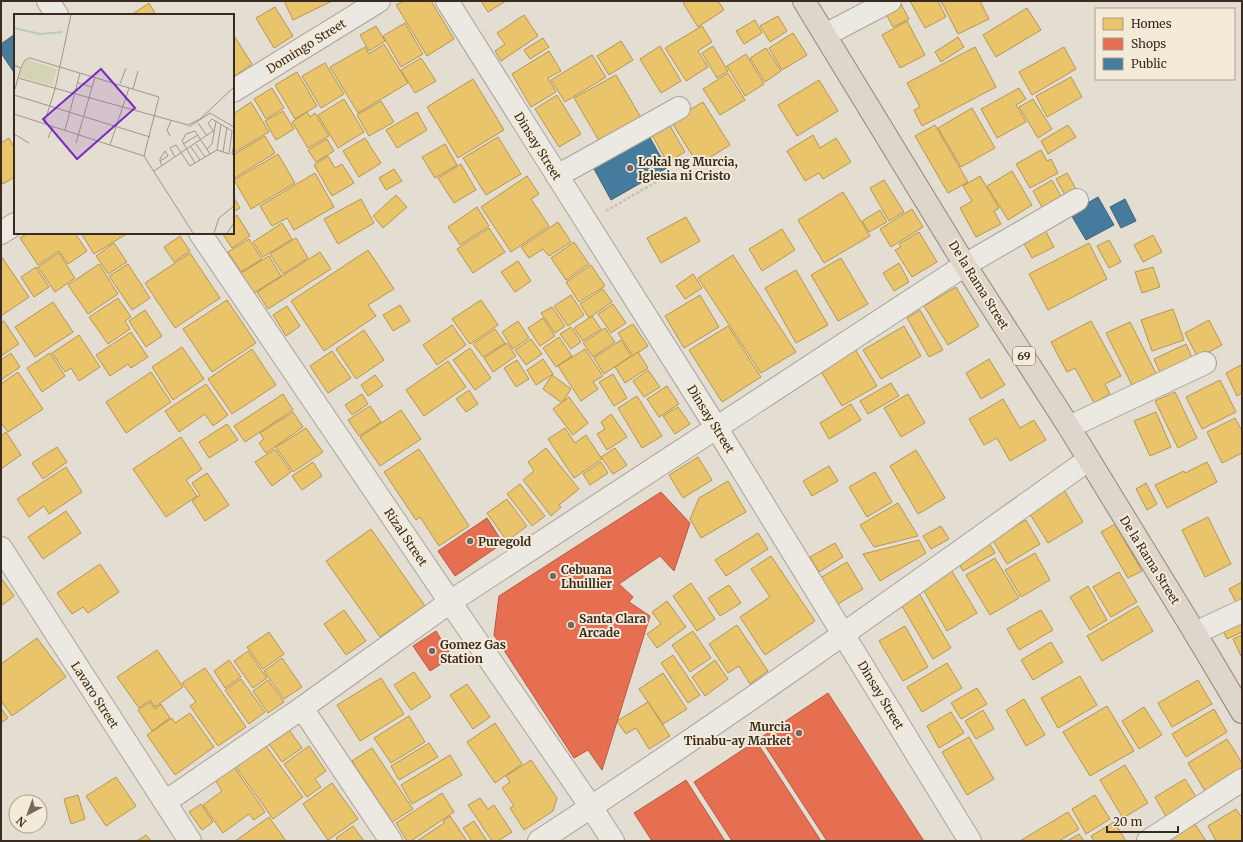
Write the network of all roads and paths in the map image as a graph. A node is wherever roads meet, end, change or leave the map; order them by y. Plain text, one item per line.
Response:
1 (48, 1) edge
2 (379, 1) edge
3 (447, 1) edge
4 (804, 1) edge
5 (890, 1) edge
6 (56, 14) edge
7 (825, 35) junction
8 (234, 90) edge
9 (679, 108) dead end
10 (668, 175) dead end
11 (557, 176) junction
12 (1077, 200) dead end
13 (586, 222) junction
14 (14, 225) edge
15 (1, 233) edge
16 (201, 234) edge
17 (965, 265) junction
18 (1205, 363) dead end
19 (716, 427) junction
20 (1069, 427) junction
21 (1088, 460) junction
22 (1, 548) edge
23 (450, 602) junction
24 (1242, 611) edge
25 (1195, 633) junction
26 (844, 634) junction
27 (302, 708) junction
28 (1242, 712) edge
29 (1242, 780) edge
30 (165, 802) junction
31 (591, 807) junction
32 (190, 841) edge
33 (391, 841) edge
34 (539, 841) edge
35 (613, 841) edge
36 (970, 841) edge
37 (1148, 841) edge

1 - 6 street
2 - 8 street, Domingo Street
3 - 11 street, Dinsay Street
4 - 7 highway, De la Rama Street / 69
5 - 7 street
7 - 17 highway, De la Rama Street / 69
9 - 11 street
10 - 13 path
11 - 13 street, Dinsay Street
12 - 17 street
13 - 19 street, Dinsay Street
14 - 15 street
16 - 23 street, Rizal Street
17 - 19 street
17 - 20 highway, De la Rama Street / 69
18 - 20 street
19 - 23 street
19 - 26 street, Dinsay Street
20 - 21 highway, De la Rama Street / 69
21 - 25 highway, De la Rama Street / 69
21 - 26 street
22 - 30 street, Lavaro Street
23 - 27 street
23 - 31 street, Rizal Street
24 - 25 street
25 - 28 highway, De la Rama Street / 69
26 - 31 street
26 - 36 street, Dinsay Street
27 - 30 street
27 - 33 street
29 - 37 street
30 - 32 street, Lavaro Street
31 - 34 street
31 - 35 street, Rizal Street

